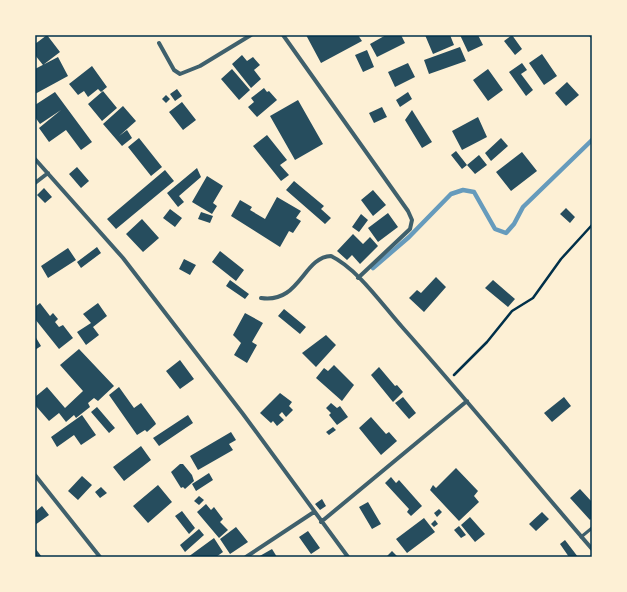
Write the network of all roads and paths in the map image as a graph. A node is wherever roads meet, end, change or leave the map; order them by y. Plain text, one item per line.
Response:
1 (252, 35) edge
2 (283, 35) edge
3 (159, 43) dead end
4 (35, 159) edge
5 (48, 173) junction
6 (35, 183) edge
7 (592, 225) edge
8 (358, 278) junction
9 (261, 298) dead end
10 (449, 379) junction
11 (467, 401) junction
12 (35, 475) edge
13 (314, 512) junction
14 (321, 522) junction
15 (592, 528) edge
16 (581, 537) junction
17 (592, 549) edge
18 (100, 557) edge
19 (246, 557) edge
20 (348, 557) edge

1 - 3 street
2 - 8 street
4 - 5 street
5 - 6 street
5 - 13 street
7 - 10 path
8 - 9 street
8 - 10 street
10 - 11 street
11 - 14 street
11 - 16 street
12 - 18 street
13 - 14 street
13 - 19 street
14 - 20 street
15 - 16 lane
16 - 17 street

